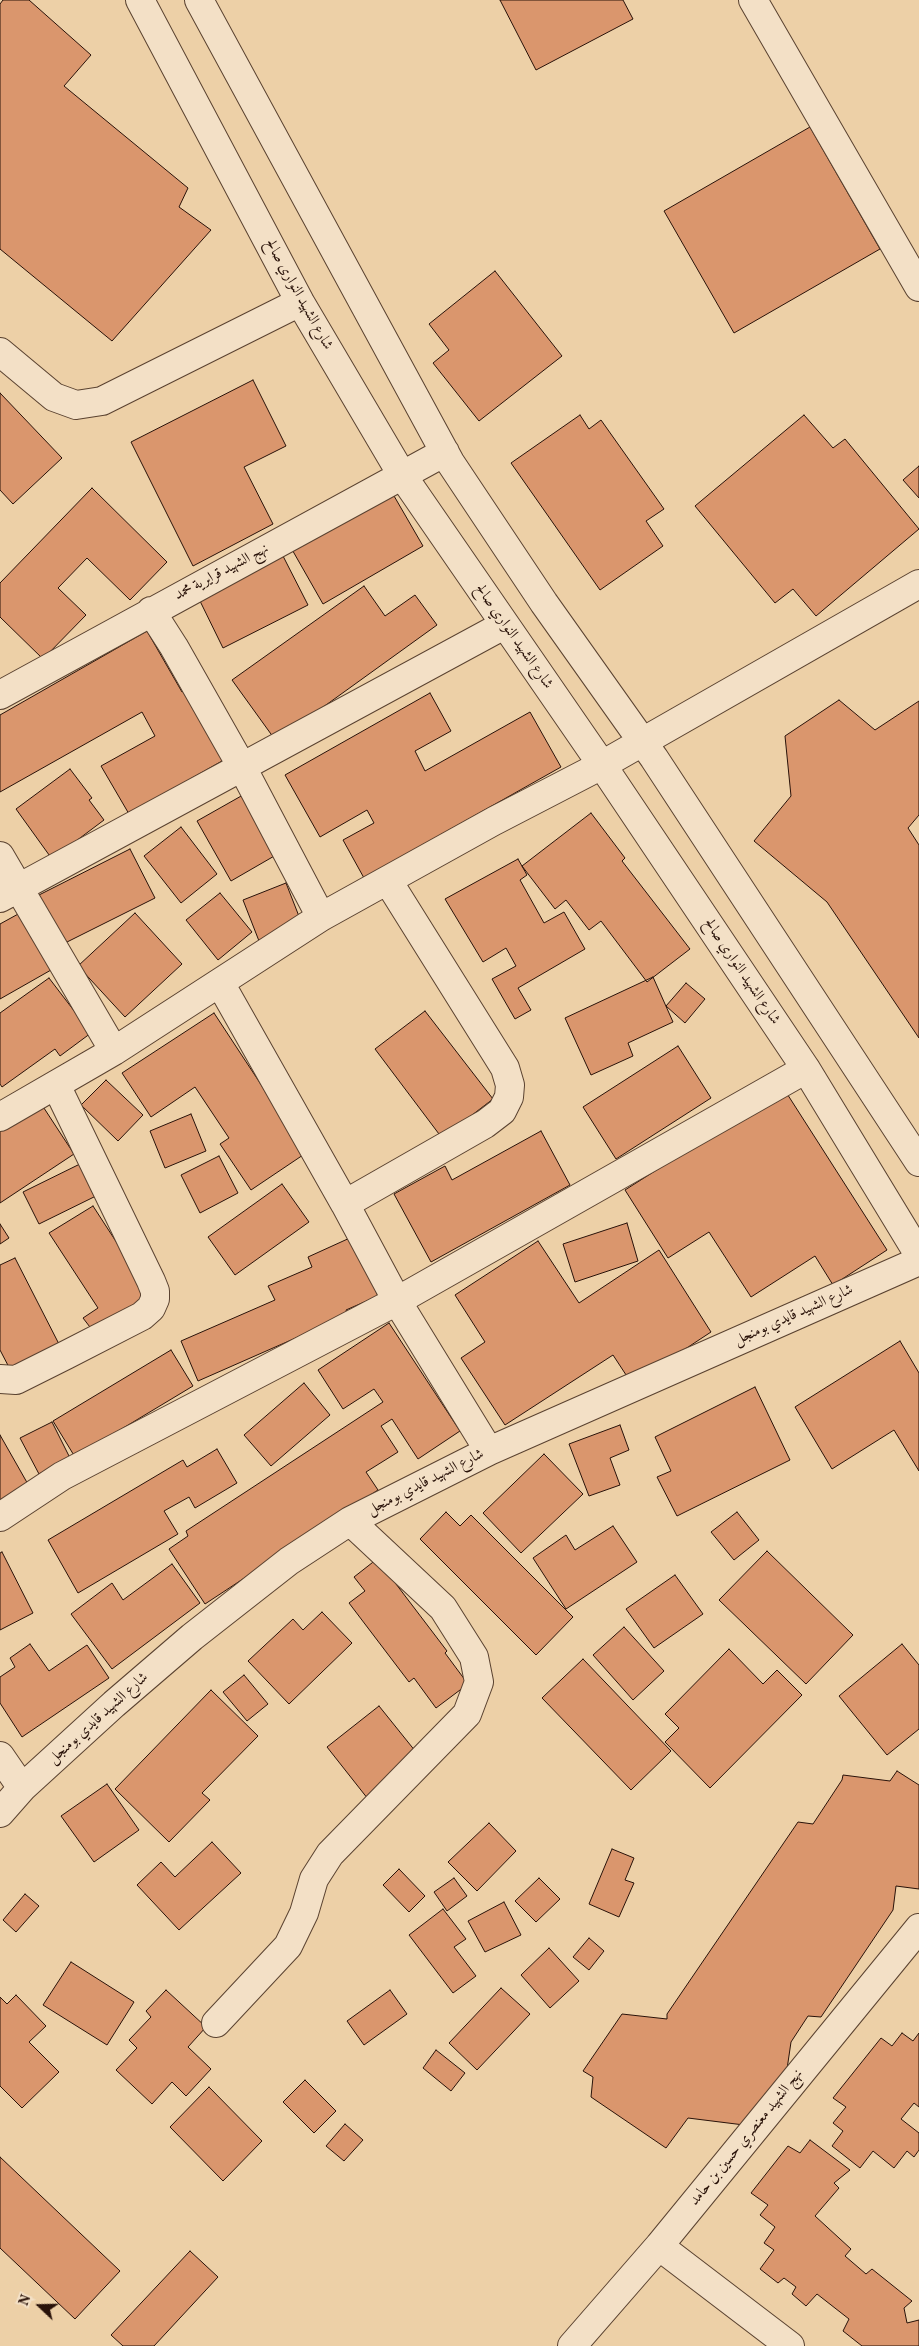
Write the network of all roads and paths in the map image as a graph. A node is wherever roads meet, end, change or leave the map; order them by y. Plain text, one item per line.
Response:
1 (140, 0) edge
2 (753, 0) edge
3 (207, 2) edge
4 (919, 288) edge
5 (300, 302) junction
6 (0, 352) edge
7 (445, 452) junction
8 (402, 475) junction
9 (919, 584) edge
10 (151, 611) junction
11 (504, 625) junction
12 (0, 694) edge
13 (642, 740) junction
14 (602, 765) junction
15 (242, 767) junction
16 (0, 856) edge
17 (388, 880) junction
18 (9, 893) edge
19 (321, 917) junction
20 (220, 983) junction
21 (114, 1051) junction
22 (806, 1070) junction
23 (56, 1085) junction
24 (0, 1117) edge
25 (919, 1162) edge
26 (345, 1204) junction
27 (919, 1255) edge
28 (919, 1261) edge
29 (397, 1301) junction
30 (0, 1379) edge
31 (489, 1451) junction
32 (0, 1517) edge
33 (350, 1521) junction
34 (0, 1756) edge
35 (22, 1788) junction
36 (0, 1813) edge
37 (919, 1928) edge
38 (216, 2023) dead end
39 (659, 2246) junction
40 (572, 2346) edge
41 (790, 2346) edge

1 - 5 street, شارع الشهيد النواري صالح
2 - 4 street
3 - 7 street
5 - 6 street
5 - 8 street, شارع الشهيد النواري صالح
7 - 8 street, نهج الشهيد قرايرية محمد
7 - 13 street
8 - 10 street, نهج الشهيد قرايرية محمد
8 - 11 street, شارع الشهيد النواري صالح
9 - 13 street
10 - 12 street, نهج الشهيد قرايرية محمد
10 - 15 street
11 - 14 street, شارع الشهيد النواري صالح
11 - 15 street
13 - 14 street
13 - 25 street
14 - 17 street
14 - 22 street, شارع الشهيد النواري صالح
15 - 18 street
15 - 19 street
16 - 18 street
17 - 19 street
17 - 26 street
18 - 21 street
19 - 20 street
20 - 21 street
20 - 26 street
21 - 23 street
22 - 27 street, شارع الشهيد النواري صالح
22 - 29 street
23 - 24 street
23 - 30 street
26 - 29 street
28 - 31 street, شارع الشهيد قايدي بومنجل
29 - 31 street
29 - 32 street
31 - 33 street, شارع الشهيد قايدي بومنجل
33 - 35 street, شارع الشهيد قايدي بومنجل
33 - 38 street
34 - 35 street
35 - 36 street, شارع الشهيد قايدي بومنجل
37 - 39 street, نهج الشهيد معنصري حسين بن حامد
39 - 40 street, نهج الشهيد معنصري حسين بن حامد
39 - 41 street

